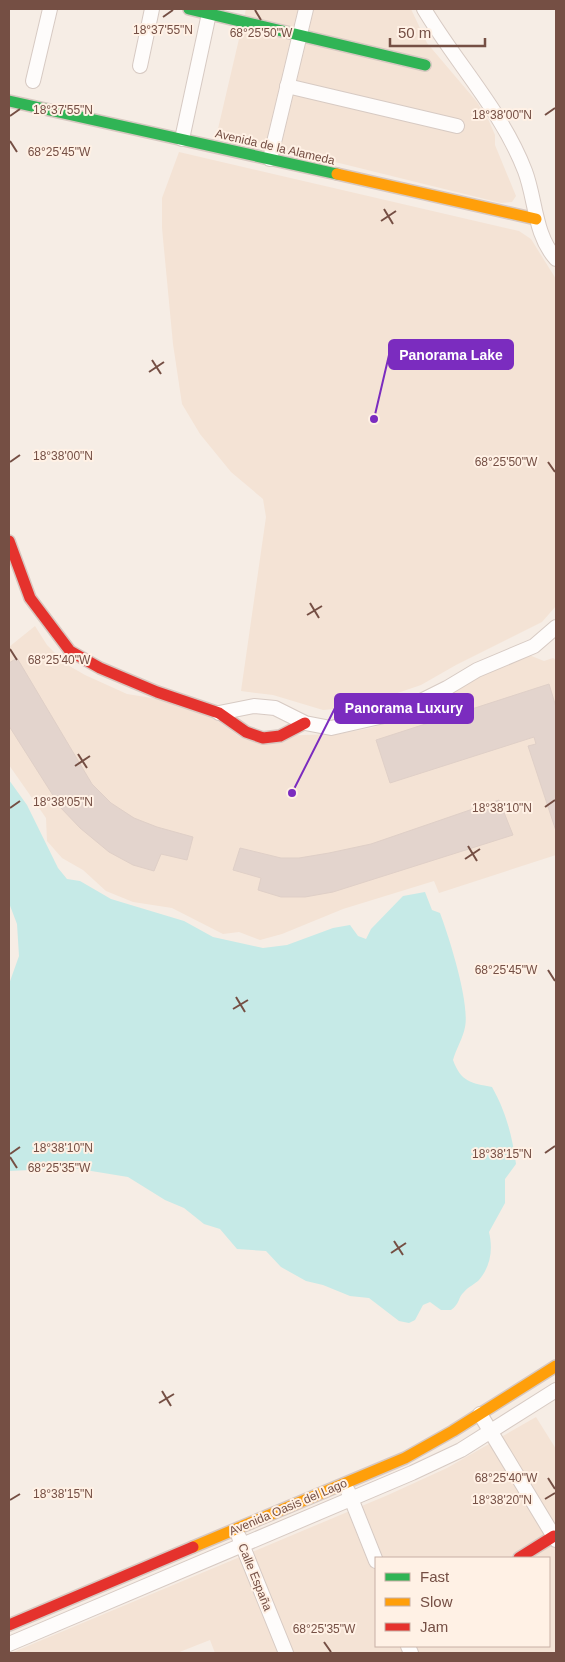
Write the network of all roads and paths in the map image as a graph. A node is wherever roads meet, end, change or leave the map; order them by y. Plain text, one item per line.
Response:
1 (50, 9) edge
2 (152, 9) edge
3 (189, 9) edge
4 (306, 9) edge
5 (424, 9) edge
6 (210, 11) edge
7 (299, 36) junction
8 (426, 65) dead end
9 (140, 66) dead end
10 (33, 81) dead end
11 (287, 86) junction
12 (9, 101) edge
13 (457, 126) dead end
14 (182, 139) junction
15 (270, 159) junction
16 (536, 219) junction
17 (556, 259) edge
18 (9, 541) edge
19 (556, 627) edge
20 (218, 712) junction
21 (305, 723) junction
22 (556, 1366) edge
23 (556, 1390) edge
24 (480, 1414) junction
25 (490, 1431) junction
26 (345, 1483) junction
27 (352, 1499) junction
28 (236, 1529) junction
29 (555, 1538) edge
30 (242, 1545) junction
31 (174, 1555) junction
32 (521, 1557) edge
33 (375, 1558) edge
34 (181, 1571) junction
35 (40, 1612) junction
36 (9, 1625) edge
37 (48, 1628) junction
38 (9, 1644) edge
39 (286, 1653) edge

1 - 10 street
2 - 9 street
3 - 6 street
4 - 7 street
5 - 16 street
6 - 7 street
6 - 14 street
7 - 8 street
7 - 11 street
11 - 13 street
11 - 15 street
12 - 14 street, Avenida de la Alameda
14 - 15 street, Avenida de la Alameda
15 - 16 street, Avenida de la Alameda
16 - 17 street
18 - 20 street
19 - 21 street
20 - 21 street
20 - 21 street
22 - 24 street, Avenida Oasis del Lago
23 - 25 street, Avenida Oasis del Lago
24 - 25 street
24 - 26 street, Avenida Oasis del Lago
25 - 27 street, Avenida Oasis del Lago
25 - 29 street
26 - 27 street
26 - 28 street, Avenida Oasis del Lago
27 - 30 street, Avenida Oasis del Lago
27 - 33 street
28 - 30 street, Calle España
28 - 31 street, Avenida Oasis del Lago
29 - 32 street
30 - 34 street, Avenida Oasis del Lago
30 - 39 street, Calle España
31 - 34 street
31 - 35 street, Avenida Oasis del Lago
34 - 37 street, Avenida Oasis del Lago
35 - 36 street, Avenida Oasis del Lago
35 - 37 street
37 - 38 street, Avenida Oasis del Lago

